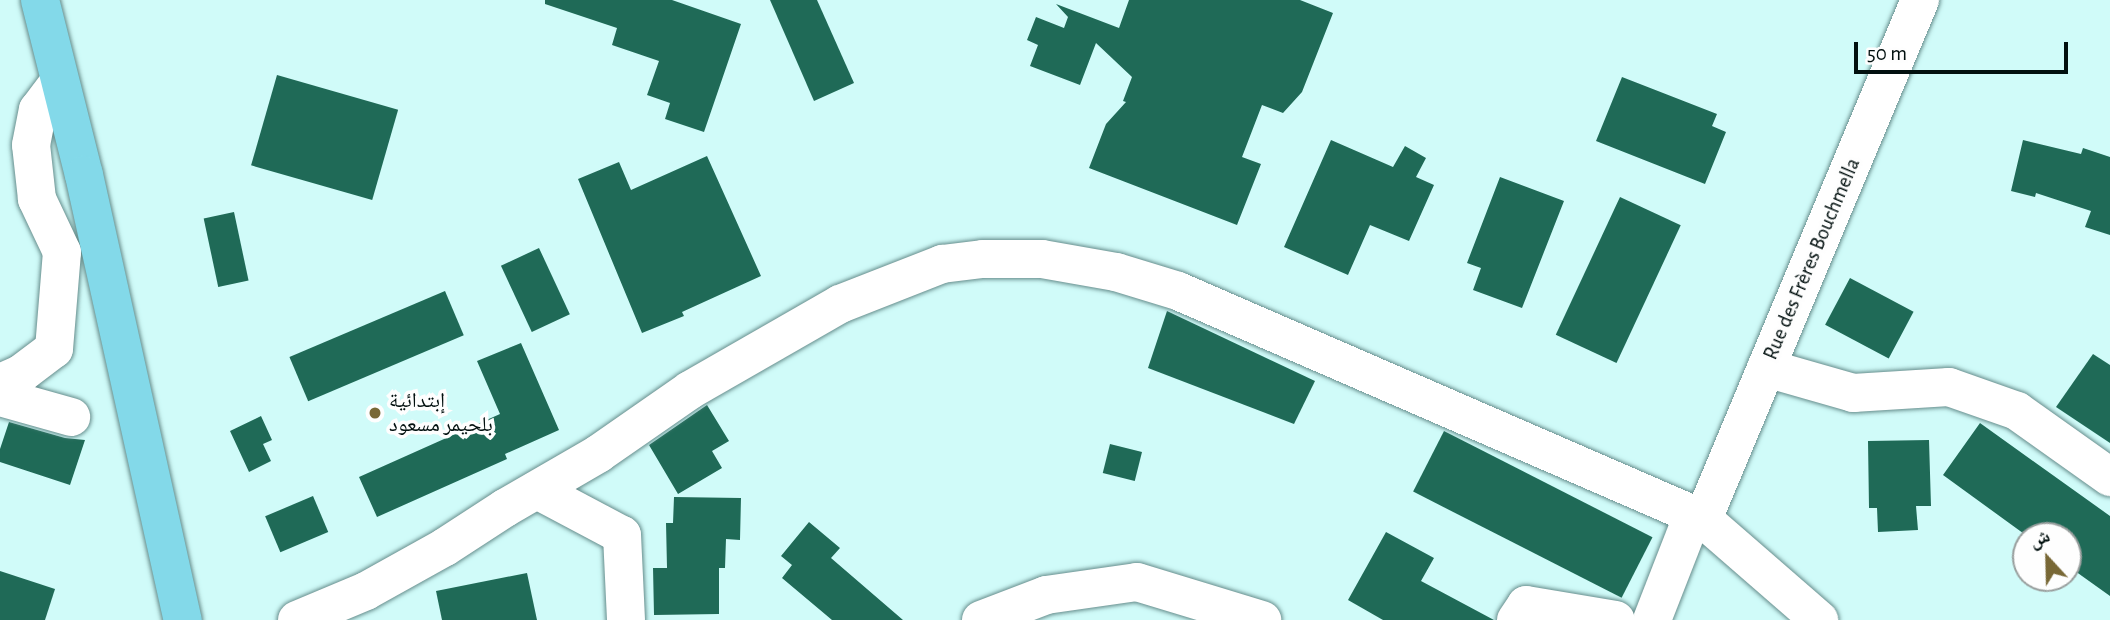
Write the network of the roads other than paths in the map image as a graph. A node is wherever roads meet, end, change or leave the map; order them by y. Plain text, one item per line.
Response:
1 (40, 0) edge
2 (1920, 0) edge
3 (60, 80) junction
4 (1766, 368) junction
5 (0, 383) edge
6 (0, 397) edge
7 (71, 417) dead end
8 (2110, 477) edge
9 (537, 490) junction
10 (1698, 517) junction
11 (183, 620) edge
12 (297, 620) edge
13 (626, 620) edge
14 (981, 620) edge
15 (1262, 620) edge
16 (1516, 620) edge
17 (1616, 620) edge
18 (1652, 620) edge
19 (1819, 620) edge

1 - 3 main road
2 - 4 street, Rue des Frères Bouchmella
3 - 5 street
3 - 11 main road
4 - 8 street
4 - 10 street, Rue des Frères Bouchmella
6 - 7 street
9 - 10 street
9 - 12 street
9 - 13 street
10 - 18 street, Rue des Frères Bouchmella
10 - 19 street
14 - 15 street
16 - 17 street

